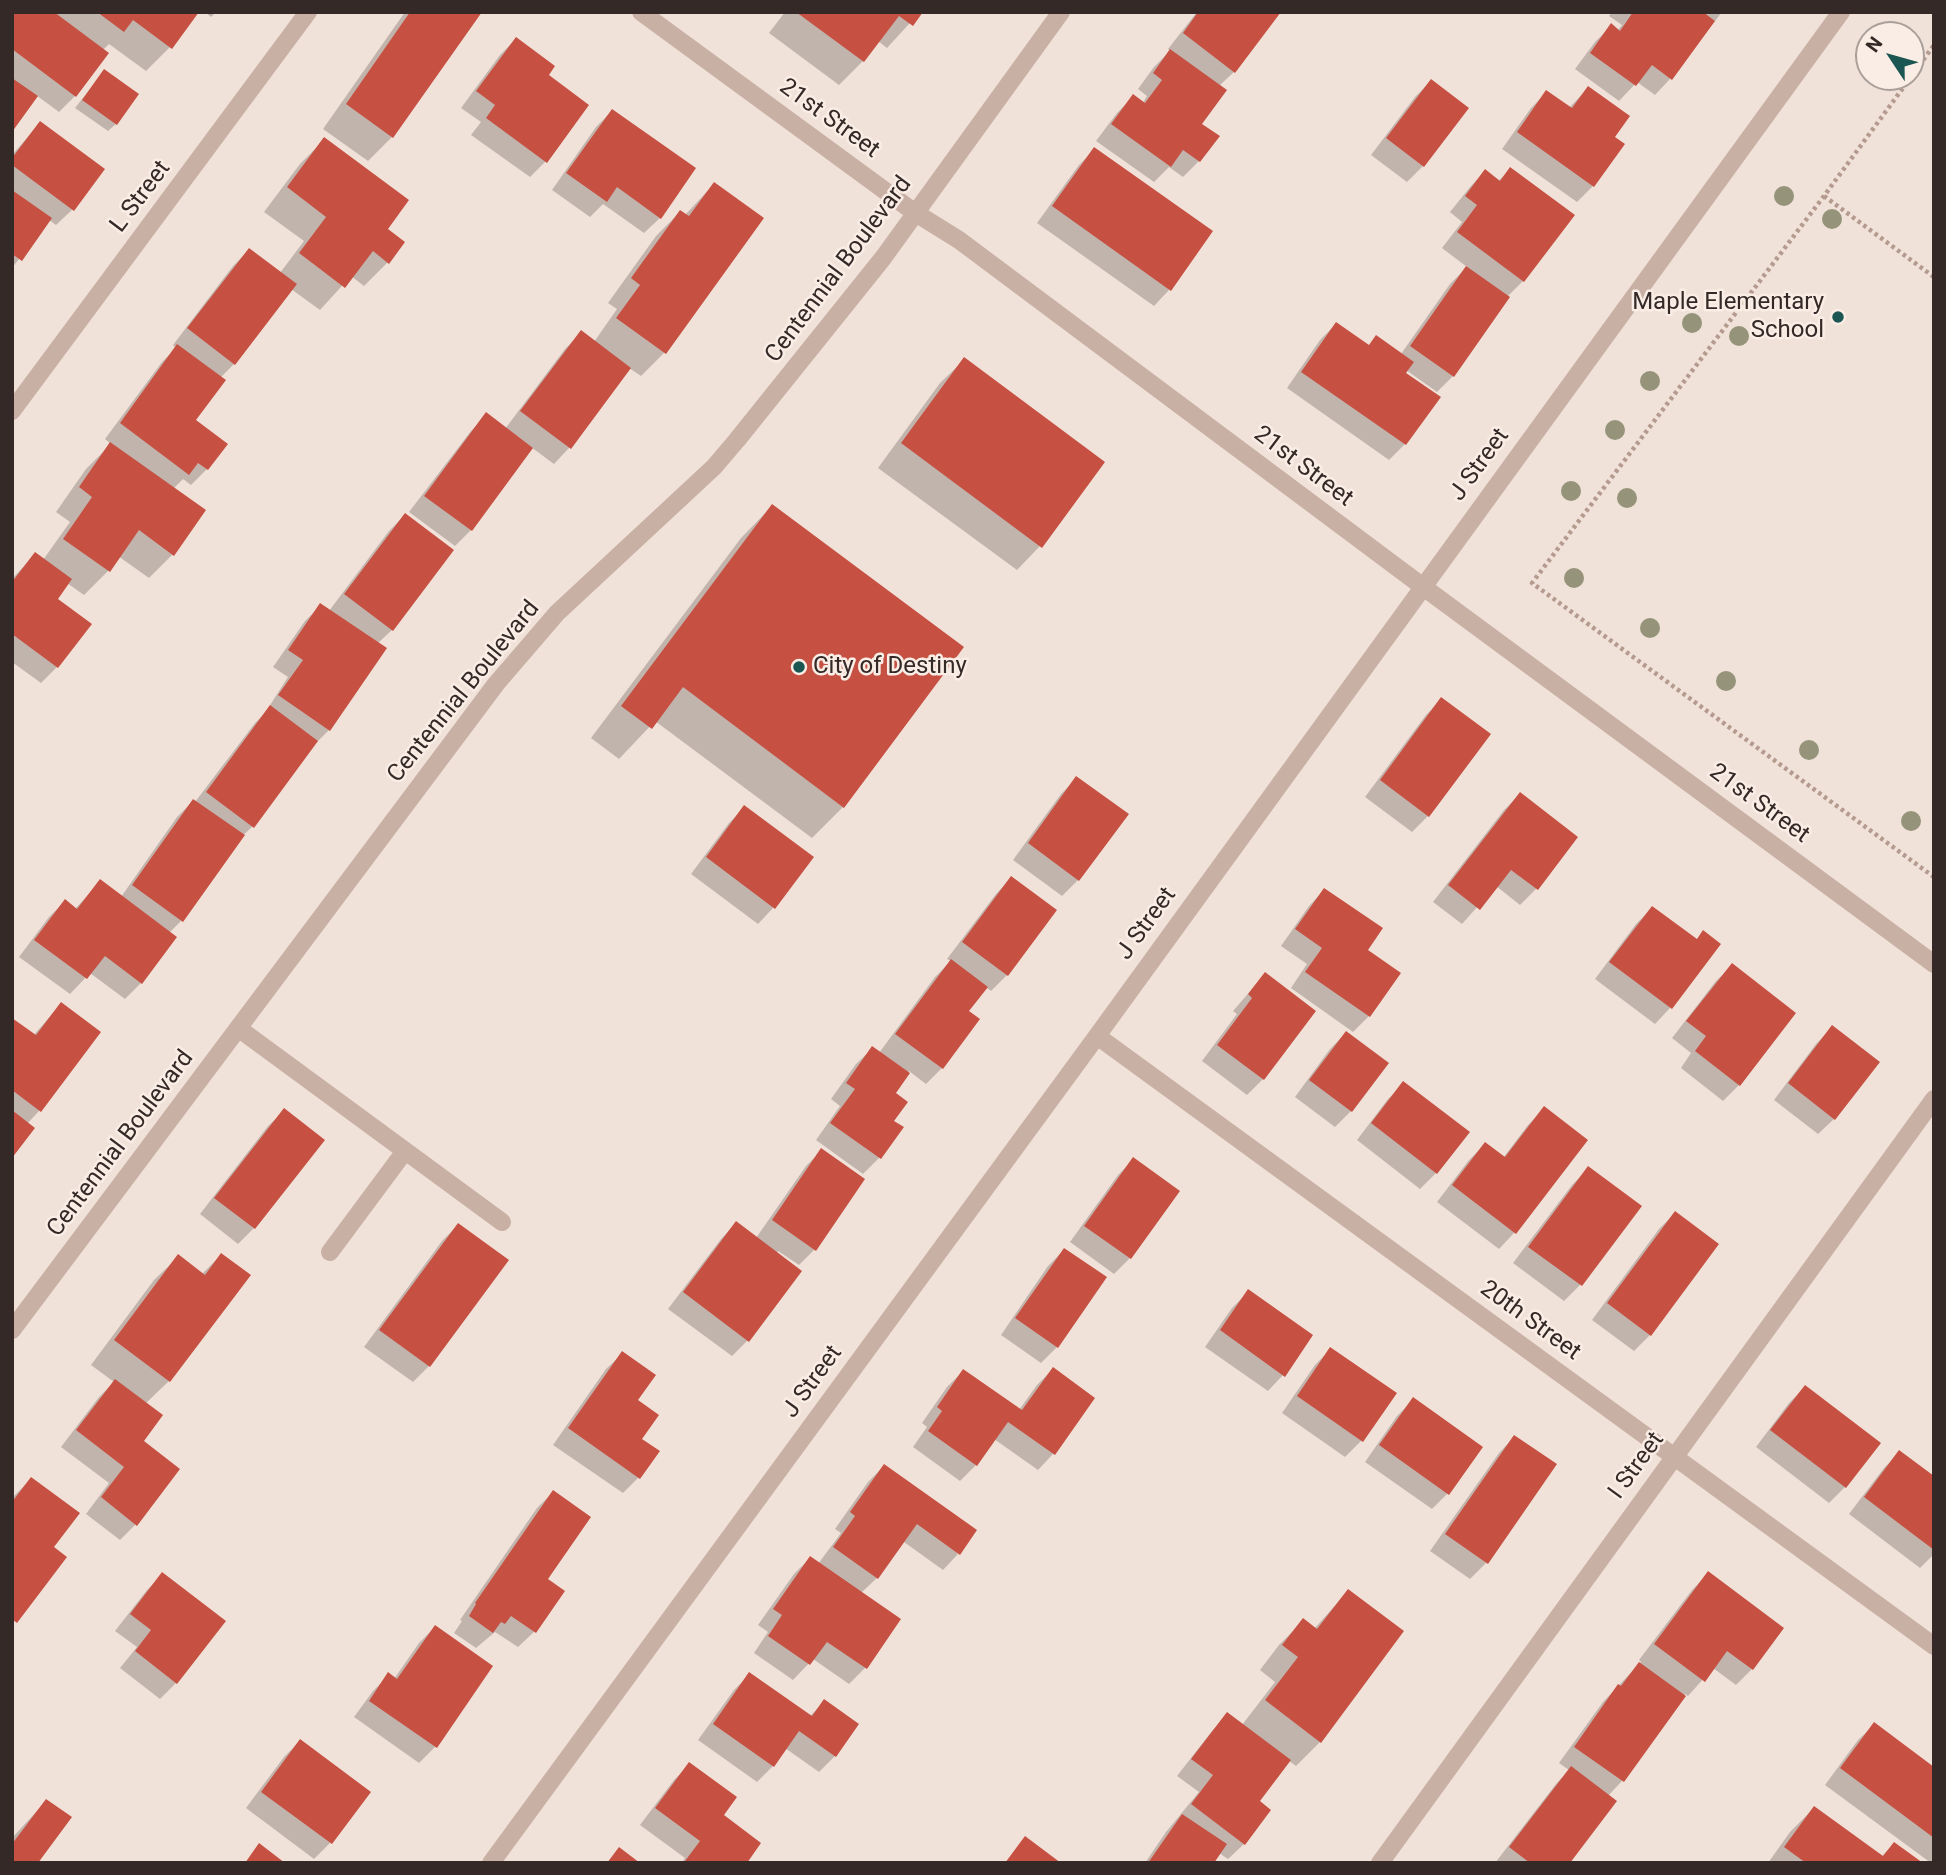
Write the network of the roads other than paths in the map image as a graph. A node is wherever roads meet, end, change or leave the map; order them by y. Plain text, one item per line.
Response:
1 (308, 12) edge
2 (641, 12) edge
3 (1060, 12) edge
4 (1841, 12) edge
5 (914, 212) junction
6 (12, 411) edge
7 (1422, 586) junction
8 (1934, 964) edge
9 (238, 1028) junction
10 (1097, 1036) junction
11 (1934, 1099) edge
12 (405, 1151) junction
13 (502, 1222) dead end
14 (330, 1252) dead end
15 (12, 1330) edge
16 (1674, 1456) junction
17 (1934, 1646) edge
18 (491, 1863) edge
19 (1380, 1863) edge

1 - 6 street, L Street
2 - 5 street, 21st Street
3 - 5 street, Centennial Boulevard
4 - 7 street, J Street
5 - 7 street, 21st Street
5 - 9 street, Centennial Boulevard
7 - 8 street, 21st Street
7 - 10 street, J Street
9 - 12 street
9 - 15 street, Centennial Boulevard
10 - 16 street, 20th Street
10 - 18 street, J Street
11 - 16 street, I Street
12 - 13 street
12 - 14 street
16 - 17 street, 20th Street
16 - 19 street, I Street

